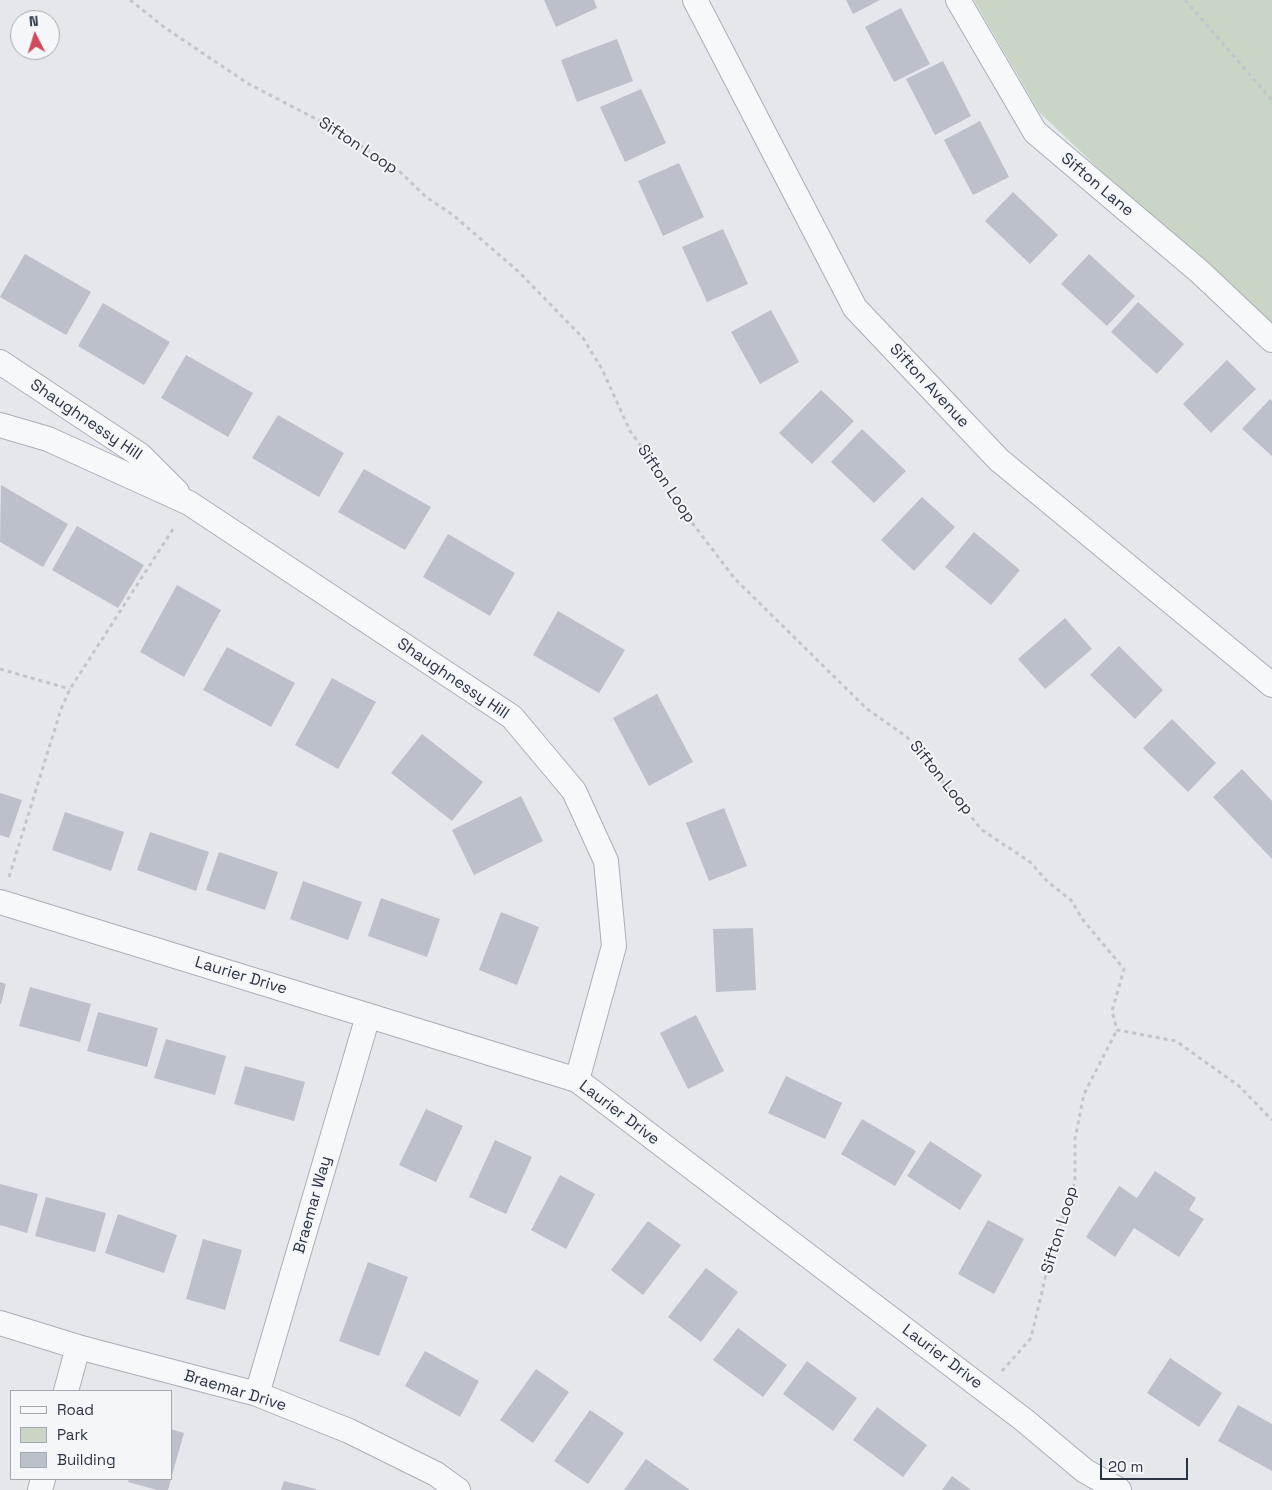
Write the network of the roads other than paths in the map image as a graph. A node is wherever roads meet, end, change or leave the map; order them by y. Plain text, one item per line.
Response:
1 (695, 0) edge
2 (958, 0) edge
3 (1272, 340) edge
4 (0, 362) edge
5 (0, 425) edge
6 (189, 504) junction
7 (1272, 685) edge
8 (3, 893) edge
9 (368, 1016) junction
10 (577, 1080) junction
11 (0, 1323) edge
12 (78, 1347) junction
13 (66, 1390) edge
14 (257, 1394) junction
15 (433, 1482) edge
16 (458, 1490) edge
17 (1119, 1490) edge

1 - 7 street, Sifton Avenue
2 - 3 street, Sifton Lane
4 - 6 street, Shaughnessy Hill
5 - 6 street, Shaughnessy Hill
6 - 10 street, Shaughnessy Hill
8 - 9 street, Laurier Drive
9 - 10 street, Laurier Drive
9 - 14 street, Braemar Way
10 - 17 street, Laurier Drive
11 - 12 street, Braemar Drive
12 - 13 street
12 - 14 street, Braemar Drive
14 - 15 street, Braemar Drive
15 - 16 street, Braemar Drive

